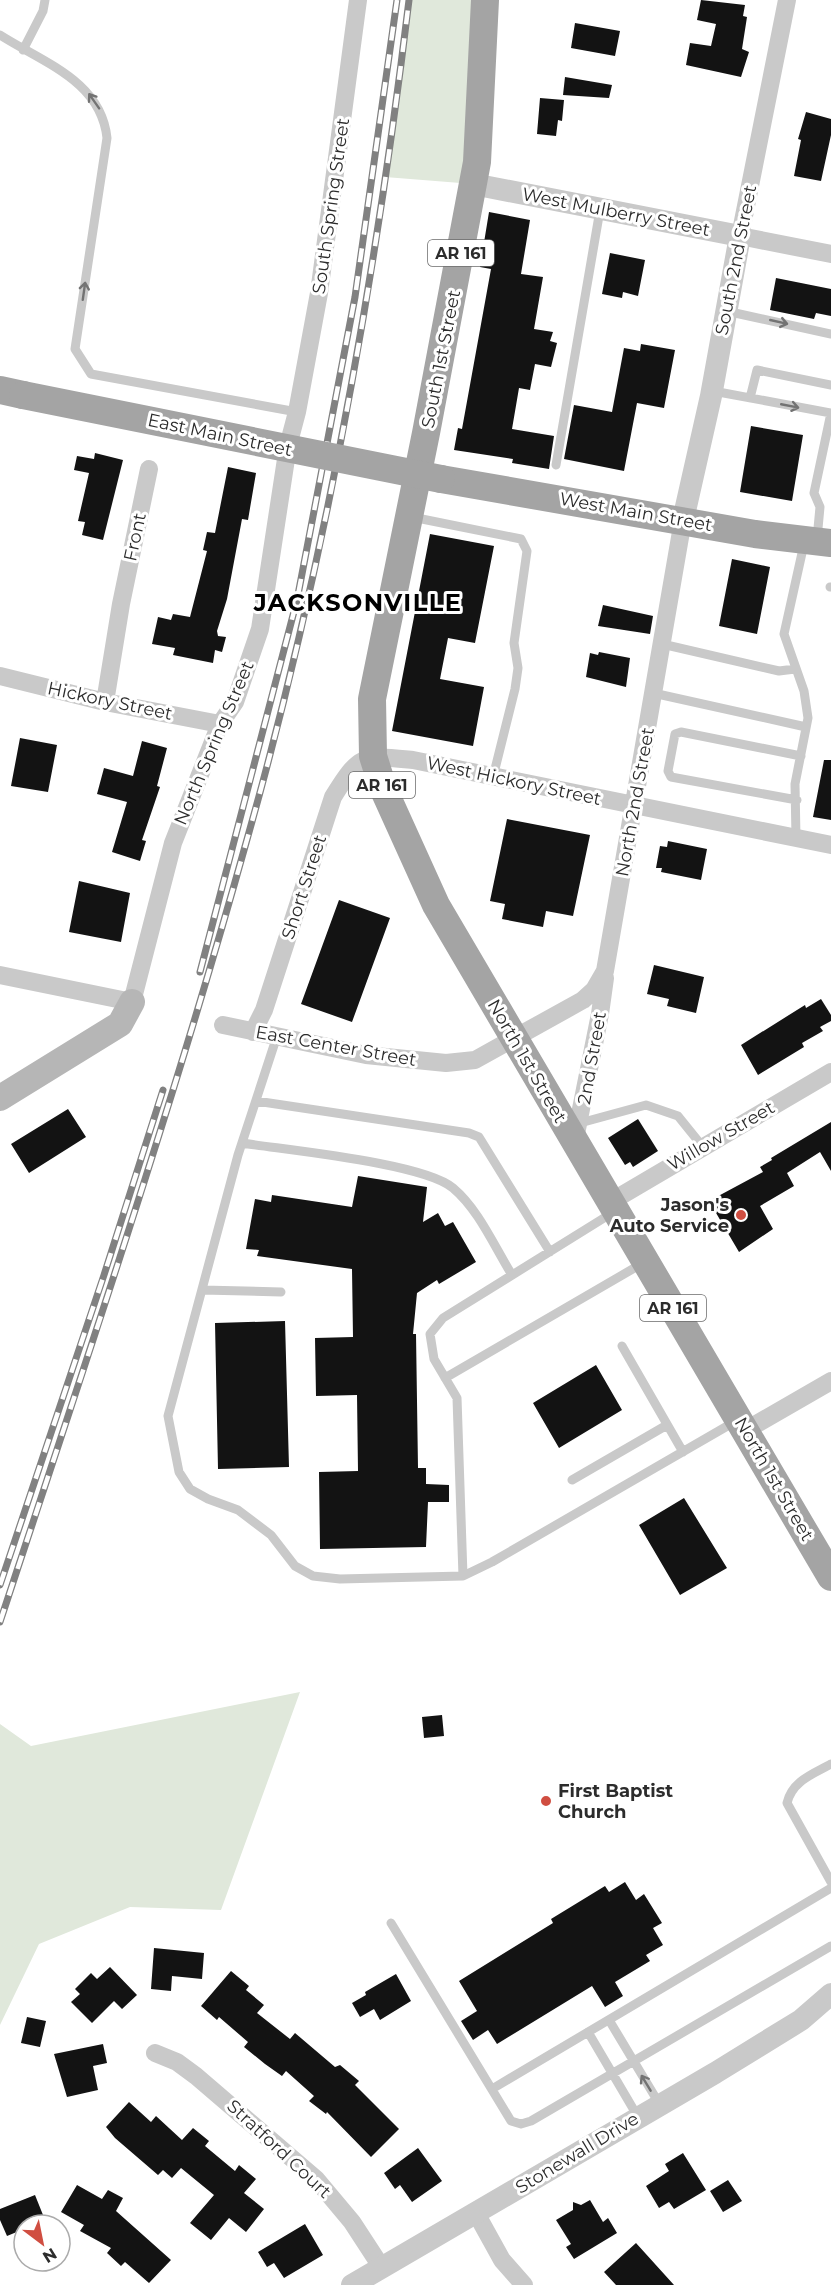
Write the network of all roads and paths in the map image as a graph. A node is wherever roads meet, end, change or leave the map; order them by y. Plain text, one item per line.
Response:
1 (45, 0) edge
2 (358, 0) edge
3 (485, 0) edge
4 (787, 0) edge
5 (0, 35) edge
6 (23, 50) junction
7 (473, 184) junction
8 (600, 210) junction
9 (740, 236) junction
10 (831, 254) edge
11 (726, 311) junction
12 (831, 334) edge
13 (831, 385) edge
14 (711, 390) junction
15 (12, 392) edge
16 (750, 398) junction
17 (297, 412) junction
18 (831, 413) edge
19 (556, 465) dead end
20 (149, 469) dead end
21 (441, 479) joint
22 (411, 510) junction
23 (683, 520) junction
24 (817, 542) edge
25 (662, 644) junction
26 (795, 669) junction
27 (0, 676) edge
28 (653, 693) junction
29 (105, 702) junction
30 (220, 724) junction
31 (806, 726) junction
32 (373, 756) junction
33 (801, 756) junction
34 (493, 777) junction
35 (797, 800) junction
36 (636, 806) junction
37 (796, 838) junction
38 (831, 845) edge
39 (605, 971) junction
40 (0, 975) edge
41 (132, 1002) junction
42 (223, 1025) dead end
43 (253, 1032) junction
44 (277, 1036) junction
45 (516, 1039) junction
46 (831, 1072) edge
47 (0, 1098) edge
48 (256, 1101) junction
49 (577, 1133) junction
50 (242, 1143) junction
51 (703, 1147) junction
52 (614, 1205) junction
53 (550, 1252) junction
54 (645, 1262) junction
55 (512, 1275) junction
56 (202, 1290) junction
57 (281, 1292) dead end
58 (622, 1346) dead end
59 (445, 1378) junction
60 (831, 1381) edge
61 (667, 1425) junction
62 (743, 1425) junction
63 (683, 1452) junction
64 (572, 1480) dead end
65 (463, 1576) junction
66 (831, 1577) edge
67 (831, 1764) edge
68 (831, 1882) edge
69 (831, 1888) edge
70 (391, 1923) dead end
71 (831, 1946) edge
72 (831, 1994) edge
73 (831, 2012) edge
74 (609, 2020) junction
75 (801, 2020) junction
76 (588, 2032) junction
77 (155, 2053) dead end
78 (633, 2061) junction
79 (612, 2073) junction
80 (492, 2090) junction
81 (660, 2105) junction
82 (638, 2117) junction
83 (476, 2213) junction
84 (382, 2268) junction
85 (352, 2285) edge
86 (524, 2285) edge

1 - 6 lane
2 - 17 street, South Spring Street
3 - 7 main road, South 1st Street / AR 161
4 - 9 street, South 2nd Street
5 - 6 lane
17 -> 6 lane
7 - 8 street, West Mulberry Street
7 - 22 main road, South 1st Street / AR 161
8 - 9 street, West Mulberry Street
8 - 19 lane
9 - 10 street, West Mulberry Street
9 - 11 street, South 2nd Street
11 -> 12 lane
11 - 14 street, South 2nd Street
13 - 16 lane
14 - 16 lane
14 - 23 street, South 2nd Street
15 - 21 main road, East Main Street, bridge
16 -> 18 lane
17 - 30 street, North Spring Street
18 - 24 lane
20 - 29 street, Front
21 - 23 main road, West Main Street
22 - 32 main road, North 1st Street / AR 161
22 - 34 lane
23 - 24 main road, West Main Street
23 - 25 street, North 2nd Street
24 - 26 lane
25 - 26 lane
25 - 28 street, North 2nd Street
26 - 31 lane
27 - 29 street, Hickory Street
28 - 31 lane
28 - 36 street, North 2nd Street
29 - 30 street, Hickory Street
30 - 41 street, North Spring Street
31 - 33 lane
32 - 34 street, West Hickory Street
32 - 43 street, Short Street
32 - 45 main road, North 1st Street / AR 161
33 - 35 lane
33 - 35 lane
34 - 36 street, West Hickory Street
35 - 37 lane
36 - 37 street, West Hickory Street
36 - 39 street, North 2nd Street
37 - 38 street, West Hickory Street
39 - 45 street, North 2nd Street
39 - 49 street, 2nd Street
40 - 41 street
41 - 47 main road
42 - 43 street, East Center Street
43 - 44 street, East Center Street
44 - 45 street, East Center Street
44 - 48 lane
45 - 49 main road, North 1st Street / AR 161
46 - 51 street, Willow Street
48 - 50 lane
48 - 53 lane
49 - 51 lane
49 - 52 main road, North 1st Street / AR 161
50 - 55 lane
50 - 56 lane
51 - 52 street, Willow Street
52 - 53 lane
52 - 54 main road, North 1st Street / AR 161
53 - 55 lane
54 - 59 lane
54 - 62 main road, North 1st Street / AR 161
55 - 59 lane
56 - 57 lane
56 - 65 lane
58 - 61 lane
59 - 65 lane
60 - 62 street
61 - 63 lane
61 - 64 lane
62 - 63 lane
62 - 66 main road, North 1st Street / AR 161
63 - 65 lane
67 - 68 lane
69 - 74 lane
70 - 80 lane
71 - 78 lane
72 - 75 street, Stonewall Drive
73 - 75 street, Stonewall Drive
74 - 76 lane
74 - 78 lane
75 - 81 street, Stonewall Drive
76 - 79 lane
76 - 80 lane
77 - 84 street, Stratford Court
78 - 79 lane
81 -> 78 lane
79 - 80 lane
79 - 82 lane
81 - 82 street, Stonewall Drive
82 - 83 street, Stonewall Drive
83 - 84 street, Stonewall Drive
83 - 86 street
84 - 85 street, Stonewall Drive

